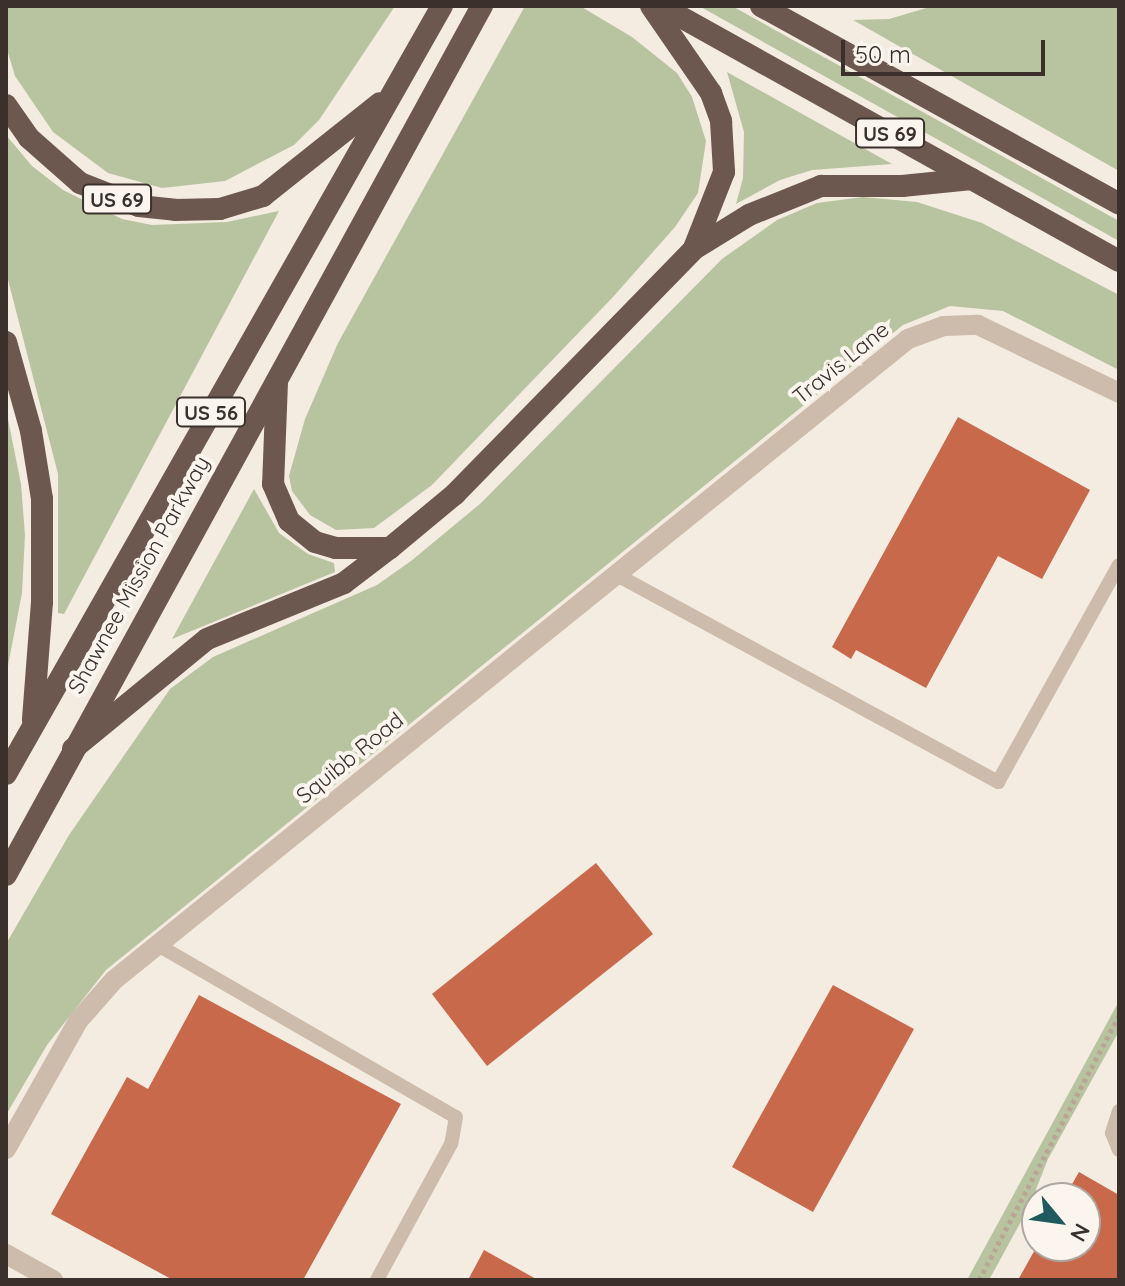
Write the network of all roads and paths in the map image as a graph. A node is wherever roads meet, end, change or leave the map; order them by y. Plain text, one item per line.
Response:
1 (442, 6) edge
2 (482, 6) edge
3 (651, 6) edge
4 (661, 6) edge
5 (762, 6) edge
6 (771, 6) edge
7 (391, 95) junction
8 (6, 105) edge
9 (972, 179) junction
10 (1119, 204) edge
11 (694, 249) junction
12 (1119, 261) edge
13 (6, 342) edge
14 (277, 377) junction
15 (1119, 393) edge
16 (775, 447) joint
17 (390, 548) junction
18 (1119, 565) edge
19 (617, 575) junction
20 (32, 729) junction
21 (73, 749) junction
22 (6, 774) edge
23 (6, 875) edge
24 (156, 944) junction
25 (1119, 1016) edge
26 (1119, 1111) edge
27 (6, 1149) edge
28 (1119, 1150) edge
29 (6, 1254) edge
30 (53, 1280) edge
31 (377, 1280) edge
32 (979, 1280) edge

1 - 7 highway, Shawnee Mission Parkway / US 56
2 - 14 highway, Shawnee Mission Parkway / US 56
3 - 11 highway
4 - 9 highway, US 69
5 - 6 highway
5 - 10 highway
7 - 8 highway, US 69
7 - 20 highway, Shawnee Mission Parkway / US 56
9 - 11 highway
9 - 12 highway, US 69
11 - 17 highway
13 - 20 highway
14 - 17 highway
14 - 21 highway, Shawnee Mission Parkway / US 56
15 - 16 street, Travis Lane
16 - 19 street, Squibb Road
17 - 21 highway
18 - 19 lane
19 - 24 street, Squibb Road
20 - 22 highway, Shawnee Mission Parkway / US 56
21 - 23 highway, Shawnee Mission Parkway / US 56
24 - 27 street, Squibb Road
24 - 31 lane
25 - 32 path
26 - 28 lane
29 - 30 street

